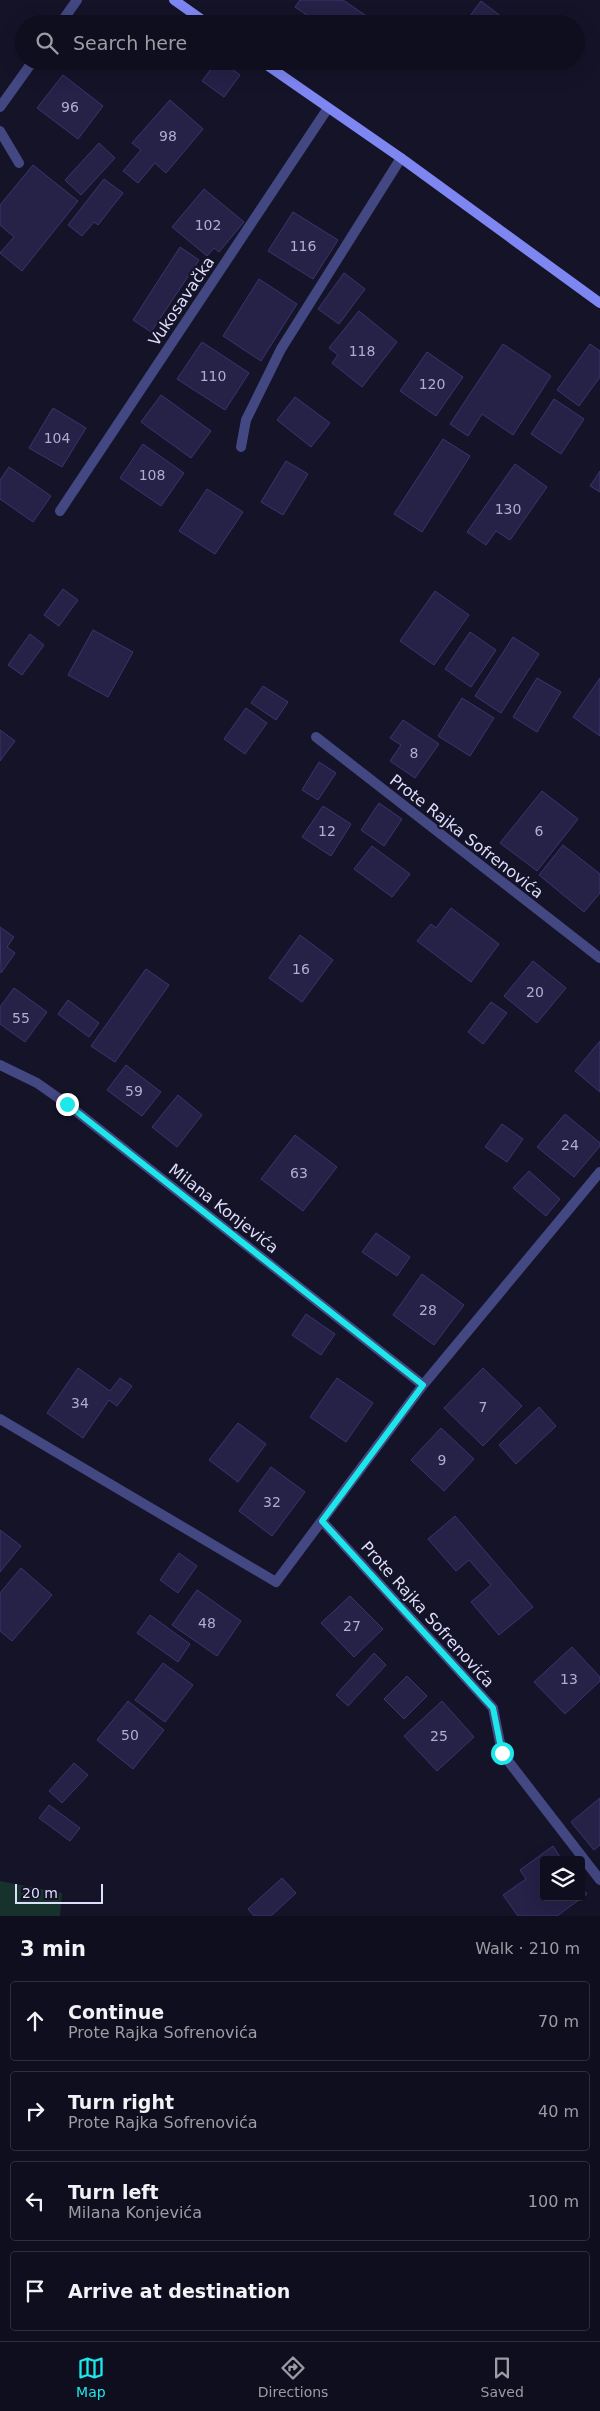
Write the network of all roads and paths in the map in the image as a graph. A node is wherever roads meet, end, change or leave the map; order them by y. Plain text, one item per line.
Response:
1 (77, 0) edge
2 (174, 0) edge
3 (66, 15) edge
4 (195, 15) edge
5 (27, 70) edge
6 (274, 70) edge
7 (0, 107) edge
8 (328, 108) junction
9 (0, 131) edge
10 (401, 158) junction
11 (19, 164) dead end
12 (600, 303) edge
13 (241, 447) dead end
14 (60, 511) dead end
15 (316, 737) dead end
16 (600, 958) edge
17 (0, 1065) edge
18 (600, 1172) edge
19 (423, 1385) junction
20 (0, 1419) edge
21 (322, 1521) junction
22 (600, 1880) edge

1 - 3 street
2 - 4 main road
5 - 7 street
6 - 8 main road
8 - 10 main road
8 - 14 street, Vukosavačka
9 - 11 street
10 - 12 main road
10 - 13 street
15 - 16 street, Prote Rajka Sofrenovića
17 - 19 street, Milana Konjevića
18 - 19 street
19 - 21 street
20 - 21 street
21 - 22 street, Prote Rajka Sofrenovića

